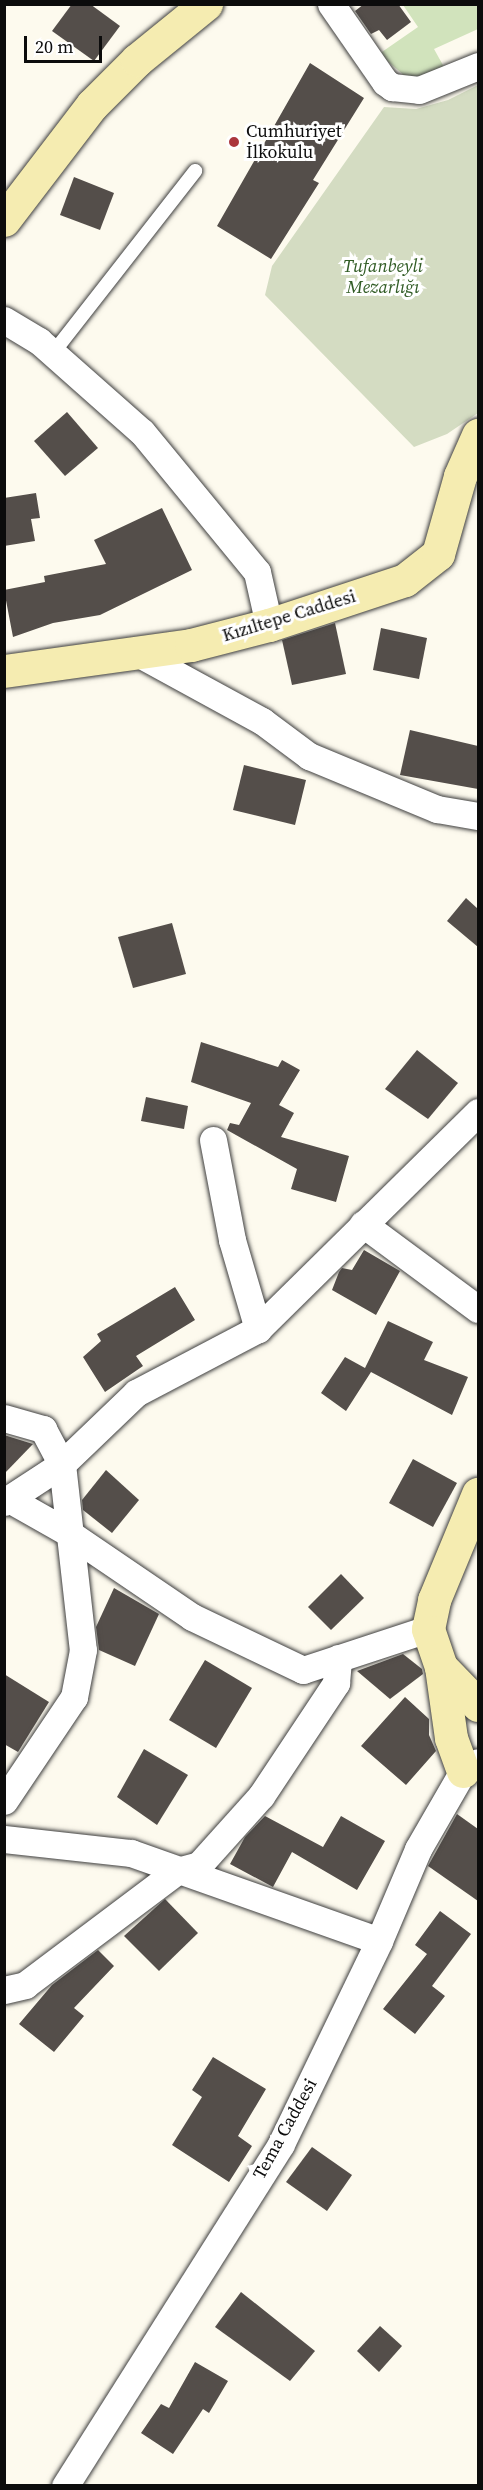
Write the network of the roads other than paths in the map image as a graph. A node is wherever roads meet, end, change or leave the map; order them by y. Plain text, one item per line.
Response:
1 (206, 4) edge
2 (331, 4) edge
3 (478, 66) edge
4 (195, 171) dead end
5 (4, 220) edge
6 (4, 320) edge
7 (53, 353) junction
8 (478, 435) edge
9 (269, 625) junction
10 (141, 654) junction
11 (4, 671) edge
12 (478, 816) edge
13 (478, 1112) edge
14 (213, 1140) dead end
15 (363, 1224) junction
16 (478, 1309) edge
17 (258, 1329) junction
18 (4, 1418) edge
19 (62, 1464) junction
20 (478, 1494) edge
21 (7, 1501) edge
22 (67, 1532) junction
23 (428, 1629) junction
24 (338, 1659) junction
25 (441, 1667) junction
26 (478, 1705) edge
27 (471, 1767) edge
28 (4, 1801) edge
29 (4, 1839) edge
30 (177, 1870) junction
31 (380, 1941) junction
32 (4, 1990) edge
33 (65, 2486) edge

1 - 5 street
2 - 3 street
4 - 7 lane
6 - 7 street
7 - 9 street
8 - 9 street, Kızıltepe Caddesi
9 - 10 street, Kızıltepe Caddesi
10 - 11 street, Kızıltepe Caddesi
10 - 12 street
13 - 15 street
14 - 17 street
15 - 16 street
15 - 17 street
17 - 19 street
18 - 19 street
19 - 21 street
19 - 22 street
20 - 23 street
21 - 22 street
22 - 24 street
22 - 28 street
23 - 24 street
23 - 25 street
24 - 30 street
25 - 26 street
25 - 27 street
27 - 31 street, Tema Caddesi
29 - 30 street
30 - 31 street
30 - 32 street
31 - 33 street, Tema Caddesi

